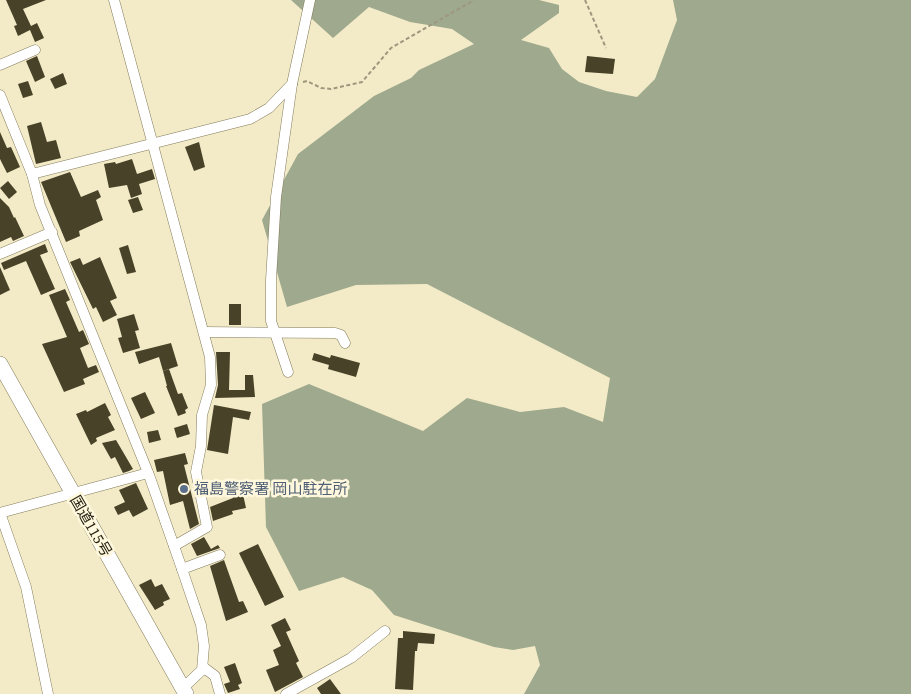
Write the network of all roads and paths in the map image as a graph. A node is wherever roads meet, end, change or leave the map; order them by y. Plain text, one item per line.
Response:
1 (114, 0) edge
2 (310, 0) edge
3 (474, 0) edge
4 (585, 0) edge
5 (606, 48) dead end
6 (35, 50) dead end
7 (0, 65) edge
8 (292, 84) junction
9 (0, 95) edge
10 (154, 144) junction
11 (32, 174) junction
12 (52, 232) junction
13 (0, 254) edge
14 (204, 332) junction
15 (274, 332) junction
16 (345, 343) dead end
17 (0, 364) edge
18 (288, 372) dead end
19 (148, 473) junction
20 (73, 495) junction
21 (0, 513) edge
22 (174, 546) junction
23 (220, 555) dead end
24 (182, 569) junction
25 (385, 631) dead end
26 (203, 667) junction
27 (185, 692) edge
28 (48, 694) edge
29 (220, 694) edge
30 (286, 694) edge

1 - 10 street
2 - 8 street
3 - 8 path
4 - 5 path
6 - 7 street
8 - 10 street
8 - 15 street
9 - 11 street
10 - 11 street
10 - 14 street
11 - 12 street
12 - 13 street
12 - 19 street
14 - 15 street
14 - 22 street
15 - 16 street
15 - 18 street
17 - 20 highway, 国道115号
19 - 20 street
19 - 22 street
20 - 21 street
20 - 27 highway, 国道115号
21 - 28 street
22 - 24 street
23 - 24 street
24 - 26 street
25 - 30 street
26 - 27 street
26 - 29 street

